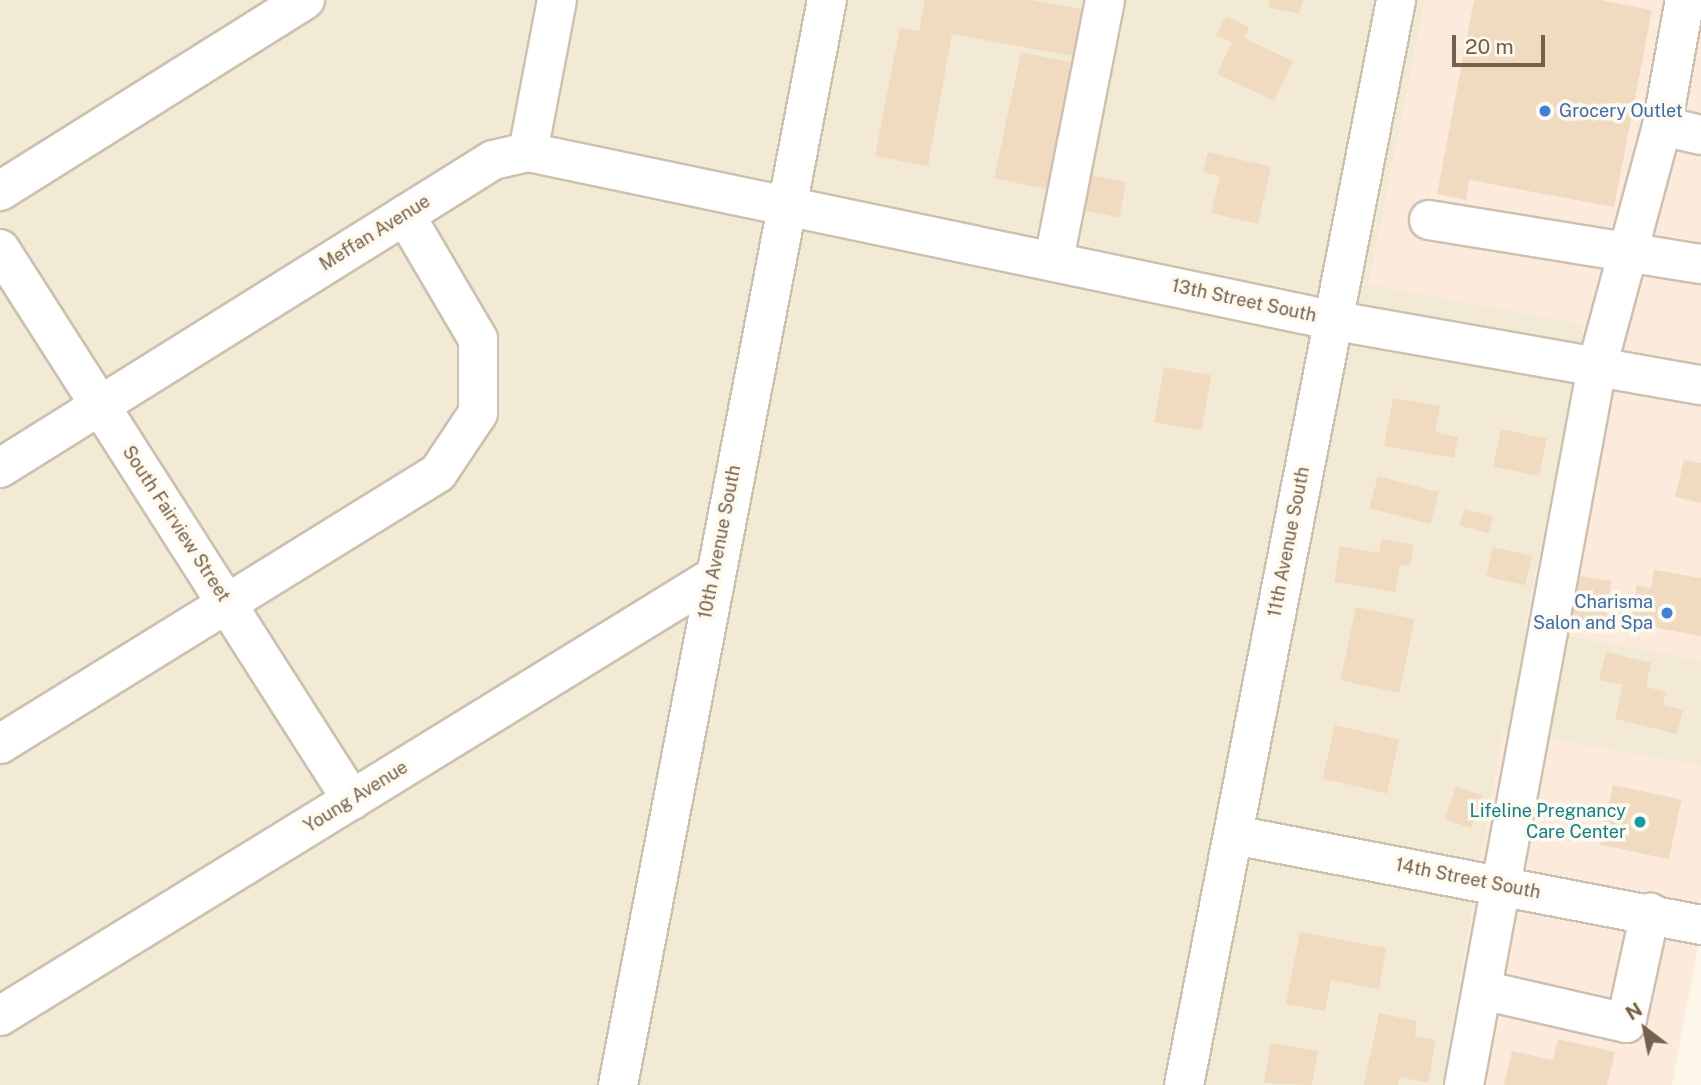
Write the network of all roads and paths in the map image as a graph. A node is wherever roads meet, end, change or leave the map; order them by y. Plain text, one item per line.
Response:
1 (305, 0) edge
2 (557, 0) edge
3 (827, 0) edge
4 (1105, 0) edge
5 (1396, 0) edge
6 (1685, 0) edge
7 (1662, 126) junction
8 (1701, 135) edge
9 (528, 152) junction
10 (0, 191) edge
11 (790, 205) junction
12 (405, 215) junction
13 (1429, 220) dead end
14 (0, 248) edge
15 (1631, 251) junction
16 (1054, 260) junction
17 (1701, 264) edge
18 (1331, 320) junction
19 (1597, 367) junction
20 (1701, 385) edge
21 (100, 405) junction
22 (0, 468) edge
23 (712, 578) junction
24 (227, 604) junction
25 (0, 744) edge
26 (352, 800) junction
27 (1234, 835) junction
28 (1502, 885) junction
29 (1650, 913) junction
30 (1701, 925) edge
31 (1482, 990) junction
32 (0, 1016) edge
33 (618, 1085) edge
34 (1184, 1085) edge
35 (1464, 1085) edge

1 - 10 street
2 - 9 street
3 - 11 street, 10th Avenue South
4 - 16 street
5 - 18 street, 11th Avenue South
6 - 7 street
7 - 8 street
7 - 15 street
9 - 11 street, Meffan Avenue
9 - 12 street, Meffan Avenue
11 - 16 street, 13th Street South
11 - 23 street, 10th Avenue South
12 - 21 street, Meffan Avenue
12 - 24 street
13 - 15 street
14 - 21 street, South Fairview Street
15 - 17 street
15 - 19 street
16 - 18 street, 13th Street South
18 - 19 street, 13th Street South
18 - 27 street, 11th Avenue South
19 - 20 street, 13th Street South
19 - 28 street
21 - 22 street, Meffan Avenue
21 - 24 street, South Fairview Street
23 - 26 street, Young Avenue
23 - 33 street, 10th Avenue South
24 - 25 street
24 - 26 street, South Fairview Street
26 - 32 street, Young Avenue
27 - 28 street, 14th Street South
27 - 34 street, 11th Avenue South
28 - 29 street, 14th Street South
28 - 31 street
29 - 30 street, 14th Street South
29 - 31 street
31 - 35 street

